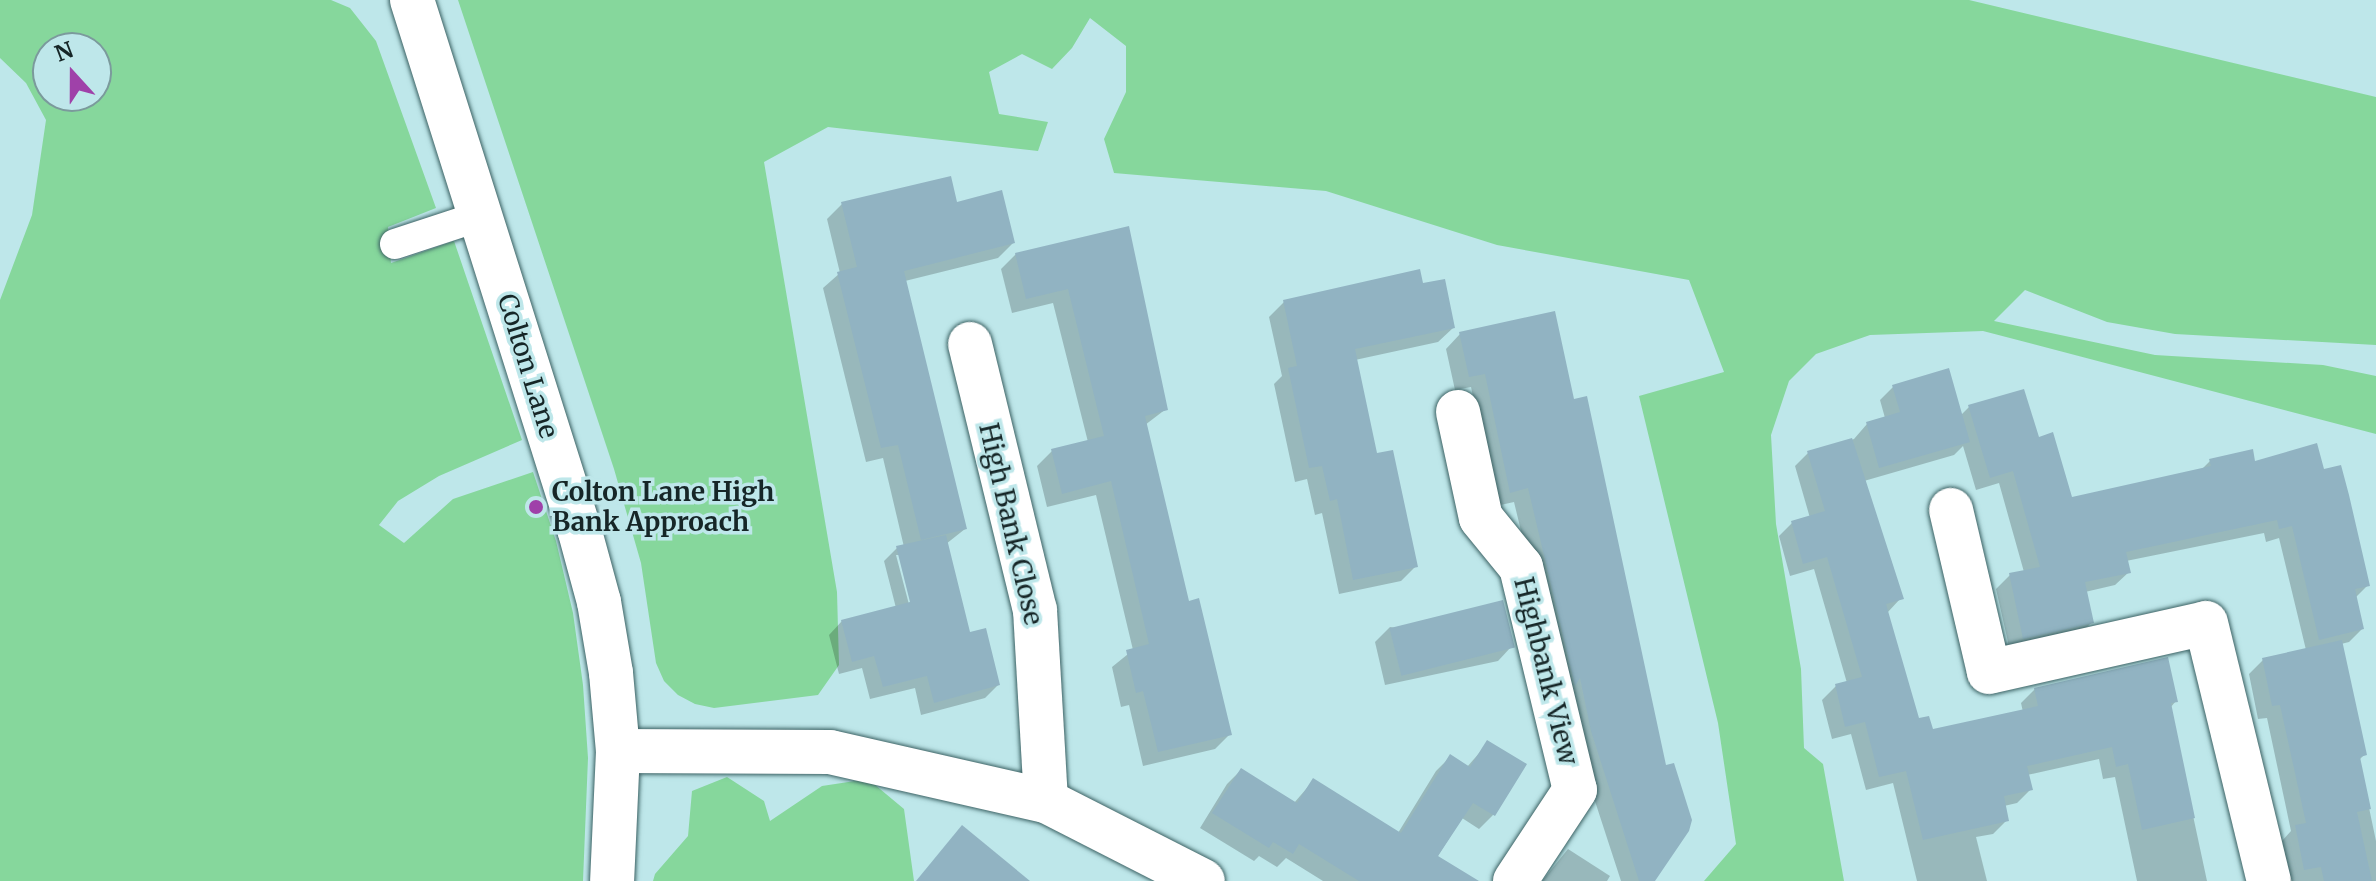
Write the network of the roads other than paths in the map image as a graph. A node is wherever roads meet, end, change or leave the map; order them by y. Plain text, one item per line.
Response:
1 (412, 0) edge
2 (480, 216) junction
3 (395, 244) dead end
4 (970, 344) dead end
5 (1458, 412) dead end
6 (1951, 510) dead end
7 (618, 751) junction
8 (1046, 801) junction
9 (612, 881) edge
10 (1203, 881) edge
11 (1515, 881) edge
12 (2269, 881) edge

1 - 2 street, Colton Lane
2 - 3 lane
2 - 7 street, Colton Lane
4 - 8 street, High Bank Close
5 - 11 street, Highbank View
6 - 12 street
7 - 8 street
7 - 9 street, Colton Lane
8 - 10 street

